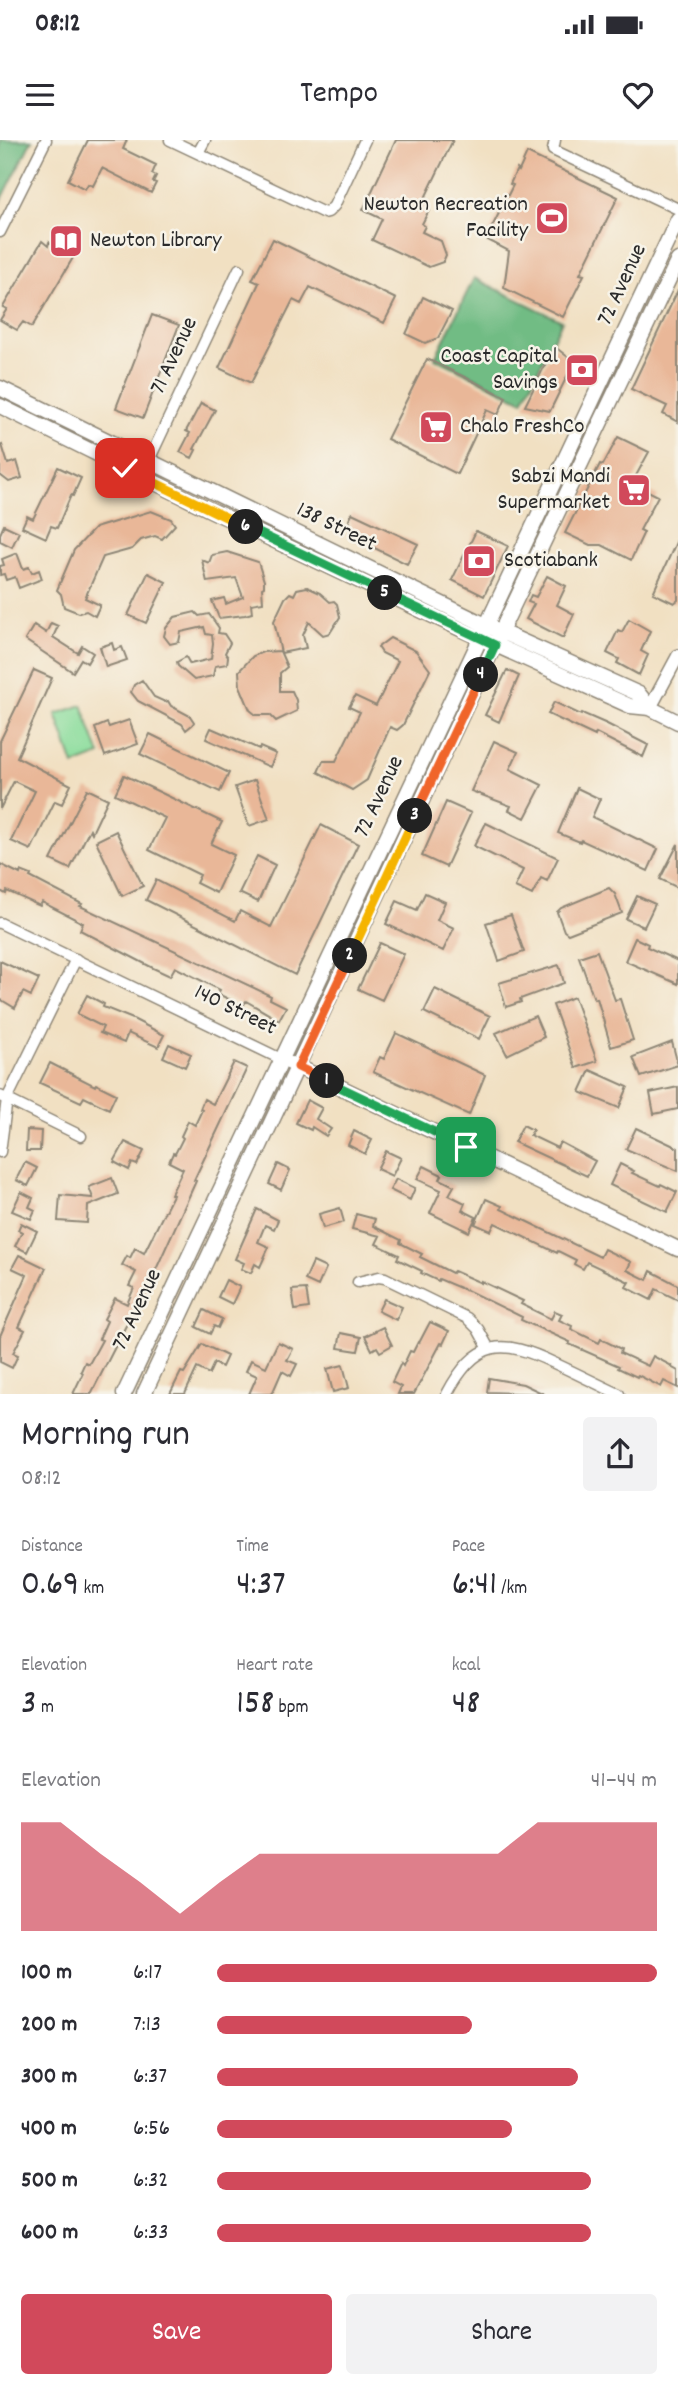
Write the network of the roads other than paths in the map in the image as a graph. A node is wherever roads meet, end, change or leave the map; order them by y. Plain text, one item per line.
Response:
1 (46, 140) edge
2 (170, 140) edge
3 (205, 140) edge
4 (365, 140) edge
5 (554, 145) edge
6 (198, 153) junction
7 (678, 209) edge
8 (678, 219) edge
9 (0, 232) edge
10 (678, 260) edge
11 (239, 269) dead end
12 (0, 388) edge
13 (0, 406) edge
14 (149, 460) junction
15 (483, 632) junction
16 (498, 639) junction
17 (678, 656) edge
18 (650, 708) junction
19 (678, 722) edge
20 (0, 923) edge
21 (76, 959) junction
22 (281, 1059) junction
23 (298, 1067) junction
24 (4, 1097) edge
25 (81, 1136) dead end
26 (0, 1152) edge
27 (678, 1249) edge
28 (358, 1282) dead end
29 (489, 1349) junction
30 (124, 1394) edge
31 (144, 1394) edge
32 (447, 1394) edge
33 (619, 1394) edge

1 - 9 street
2 - 6 street
3 - 6 street
4 - 6 street
5 - 7 street
8 - 15 main road, 72 Avenue
10 - 16 main road, 72 Avenue
11 - 14 street, 71 Avenue
12 - 14 main road, 138 Street
13 - 15 main road, 138 Street
14 - 15 main road, 138 Street
15 - 16 main road, 138 Street
15 - 22 main road, 72 Avenue
16 - 18 main road, 138 Street
16 - 23 main road, 72 Avenue
17 - 18 street
18 - 19 main road, 138 Street
20 - 21 street, 140 Street
21 - 22 street, 140 Street
21 - 24 street
22 - 23 main road, 140 Street
22 - 30 main road, 72 Avenue
23 - 27 main road, 140 Street
23 - 31 main road, 72 Avenue
24 - 25 street
24 - 26 street
28 - 29 street
29 - 32 street
29 - 33 street

